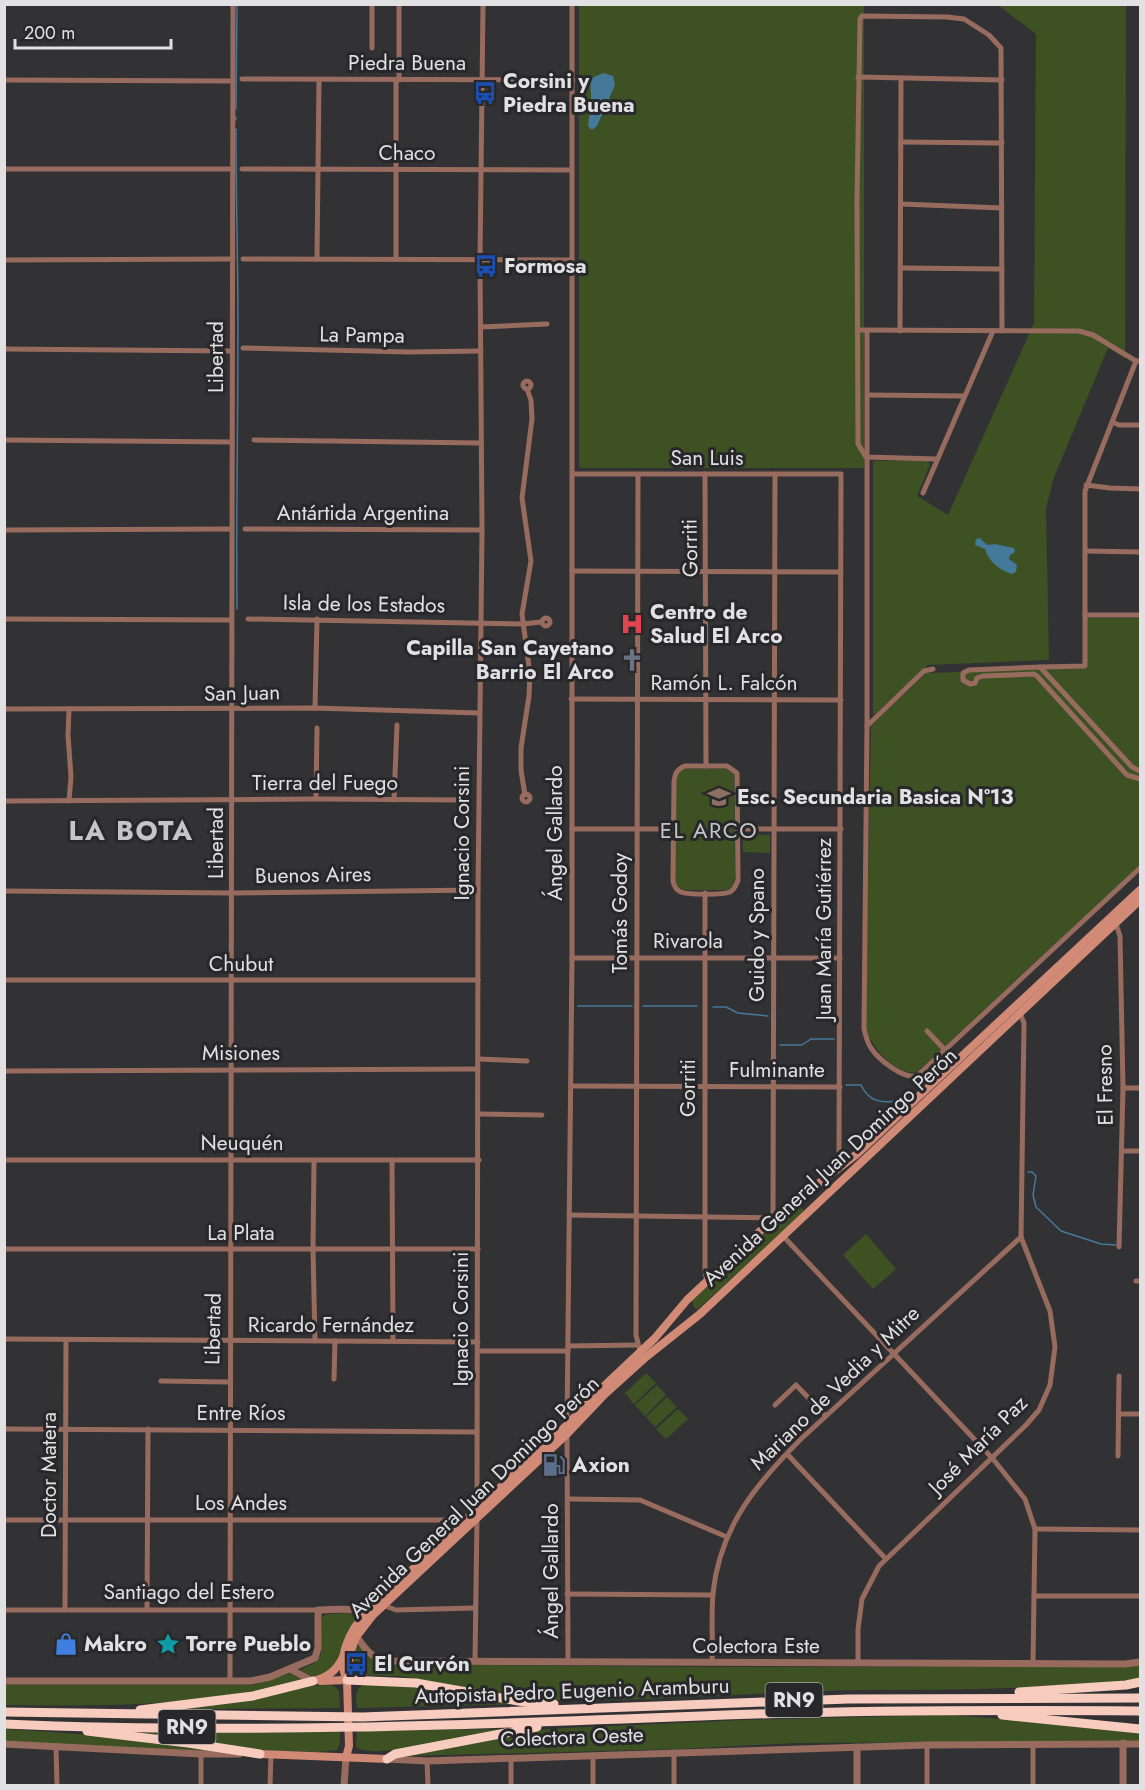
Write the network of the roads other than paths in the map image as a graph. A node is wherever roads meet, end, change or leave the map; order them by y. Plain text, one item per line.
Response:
1 (233, 4) edge
2 (372, 4) edge
3 (399, 4) edge
4 (483, 4) edge
5 (572, 4) edge
6 (372, 48) dead end
7 (858, 77) junction
8 (242, 79) dead end
9 (901, 79) junction
10 (4, 80) edge
11 (319, 80) junction
12 (397, 80) junction
13 (481, 80) junction
14 (573, 80) junction
15 (1002, 80) junction
16 (233, 81) junction
17 (901, 142) junction
18 (1002, 143) junction
19 (4, 169) edge
20 (232, 169) junction
21 (242, 169) dead end
22 (317, 170) junction
23 (396, 170) junction
24 (481, 170) junction
25 (571, 170) junction
26 (901, 204) junction
27 (1002, 207) junction
28 (232, 259) junction
29 (243, 259) dead end
30 (317, 259) junction
31 (4, 260) edge
32 (396, 260) junction
33 (480, 260) junction
34 (572, 260) junction
35 (901, 268) junction
36 (1002, 269) junction
37 (547, 324) dead end
38 (481, 327) junction
39 (857, 330) junction
40 (867, 331) junction
41 (900, 331) junction
42 (993, 331) junction
43 (1002, 331) junction
44 (243, 348) dead end
45 (4, 349) edge
46 (232, 351) junction
47 (481, 351) junction
48 (1138, 361) edge
49 (527, 388) dead end
50 (868, 395) junction
51 (964, 396) junction
52 (1112, 422) junction
53 (1140, 425) edge
54 (4, 440) edge
55 (254, 440) dead end
56 (232, 442) junction
57 (481, 443) junction
58 (867, 458) junction
59 (937, 459) junction
60 (573, 474) junction
61 (638, 474) junction
62 (705, 474) junction
63 (775, 474) junction
64 (842, 474) joint
65 (1086, 485) junction
66 (1140, 489) edge
67 (923, 493) dead end
68 (231, 529) junction
69 (245, 529) dead end
70 (4, 530) edge
71 (482, 530) junction
72 (1086, 551) junction
73 (1140, 552) edge
74 (572, 570) junction
75 (638, 571) junction
76 (706, 571) junction
77 (774, 572) junction
78 (841, 572) junction
79 (1085, 615) junction
80 (1140, 615) edge
81 (4, 619) edge
82 (317, 619) junction
83 (231, 620) junction
84 (248, 620) dead end
85 (542, 622) dead end
86 (480, 623) junction
87 (522, 624) junction
88 (1040, 667) junction
89 (933, 669) dead end
90 (572, 699) junction
91 (637, 700) junction
92 (706, 700) junction
93 (774, 700) junction
94 (841, 700) junction
95 (315, 708) junction
96 (4, 709) edge
97 (69, 709) junction
98 (231, 710) junction
99 (479, 713) junction
100 (396, 725) dead end
101 (867, 726) junction
102 (317, 728) dead end
103 (706, 766) junction
104 (1140, 771) edge
105 (1140, 779) edge
106 (525, 795) dead end
107 (316, 799) junction
108 (232, 800) junction
109 (394, 800) junction
110 (465, 800) dead end
111 (4, 801) edge
112 (69, 801) junction
113 (572, 829) junction
114 (637, 829) junction
115 (674, 829) junction
116 (738, 829) junction
117 (774, 829) junction
118 (840, 829) junction
119 (1140, 868) edge
120 (478, 890) junction
121 (1140, 890) edge
122 (4, 891) edge
123 (232, 892) junction
124 (705, 893) junction
125 (1140, 900) edge
126 (1116, 924) junction
127 (636, 957) junction
128 (572, 958) junction
129 (705, 958) junction
130 (773, 958) junction
131 (840, 958) junction
132 (4, 980) edge
133 (478, 980) junction
134 (232, 981) junction
135 (1020, 1013) junction
136 (927, 1031) dead end
137 (945, 1050) junction
138 (478, 1059) junction
139 (527, 1061) dead end
140 (478, 1069) junction
141 (231, 1070) junction
142 (4, 1071) edge
143 (571, 1086) junction
144 (637, 1086) junction
145 (705, 1086) junction
146 (772, 1087) junction
147 (840, 1087) junction
148 (1123, 1088) junction
149 (1140, 1088) edge
150 (479, 1114) junction
151 (542, 1115) dead end
152 (1122, 1151) junction
153 (1140, 1151) edge
154 (231, 1159) junction
155 (4, 1160) edge
156 (314, 1160) junction
157 (392, 1160) junction
158 (478, 1160) junction
159 (841, 1167) junction
160 (794, 1201) junction
161 (806, 1214) junction
162 (569, 1215) junction
163 (636, 1216) junction
164 (705, 1216) junction
165 (773, 1217) junction
166 (783, 1236) junction
167 (1021, 1237) junction
168 (1119, 1247) dead end
169 (4, 1249) edge
170 (313, 1249) junction
171 (392, 1249) junction
172 (478, 1249) junction
173 (231, 1250) junction
174 (707, 1282) junction
175 (687, 1300) junction
176 (700, 1314) junction
177 (4, 1339) edge
178 (66, 1340) junction
179 (393, 1340) junction
180 (230, 1341) junction
181 (315, 1341) junction
182 (335, 1341) junction
183 (478, 1342) junction
184 (639, 1348) junction
185 (568, 1349) junction
186 (478, 1351) junction
187 (894, 1354) junction
188 (1119, 1376) dead end
189 (334, 1379) dead end
190 (161, 1381) dead end
191 (229, 1382) junction
192 (775, 1406) dead end
193 (1119, 1414) junction
194 (1140, 1414) edge
195 (826, 1416) junction
196 (567, 1425) junction
197 (4, 1429) edge
198 (148, 1429) junction
199 (65, 1430) junction
200 (229, 1430) junction
201 (477, 1432) junction
202 (567, 1434) junction
203 (787, 1454) junction
204 (1118, 1456) dead end
205 (993, 1459) junction
206 (568, 1499) junction
207 (477, 1509) junction
208 (147, 1519) junction
209 (477, 1519) junction
210 (4, 1520) edge
211 (65, 1520) junction
212 (229, 1520) junction
213 (465, 1521) junction
214 (1035, 1529) junction
215 (1140, 1530) edge
216 (727, 1537) junction
217 (885, 1558) junction
218 (567, 1594) junction
219 (713, 1594) junction
220 (1034, 1596) junction
221 (1140, 1596) edge
222 (384, 1605) junction
223 (475, 1608) junction
224 (229, 1609) junction
225 (4, 1610) edge
226 (65, 1610) junction
227 (147, 1610) junction
228 (318, 1610) junction
229 (368, 1615) junction
230 (354, 1634) junction
231 (344, 1652) junction
232 (475, 1661) junction
233 (568, 1661) junction
234 (1140, 1662) edge
235 (712, 1663) junction
236 (858, 1663) junction
237 (1033, 1663) junction
238 (290, 1669) junction
239 (347, 1680) junction
240 (4, 1681) edge
241 (230, 1681) junction
242 (314, 1681) junction
243 (1140, 1682) edge
244 (978, 1697) junction
245 (1140, 1698) edge
246 (611, 1706) junction
247 (958, 1710) junction
248 (1140, 1711) edge
249 (4, 1712) edge
250 (111, 1714) junction
251 (617, 1720) junction
252 (4, 1724) edge
253 (43, 1726) junction
254 (1140, 1729) edge
255 (1123, 1743) junction
256 (4, 1744) edge
257 (1140, 1744) edge
258 (927, 1745) junction
259 (1033, 1745) junction
260 (56, 1746) junction
261 (857, 1747) junction
262 (674, 1752) junction
263 (201, 1754) junction
264 (260, 1754) junction
265 (271, 1754) junction
266 (593, 1755) junction
267 (346, 1757) junction
268 (511, 1758) junction
269 (387, 1759) junction
270 (427, 1761) junction
271 (57, 1785) edge
272 (201, 1785) edge
273 (270, 1785) edge
274 (344, 1785) edge
275 (428, 1785) edge
276 (511, 1785) edge
277 (593, 1785) edge
278 (674, 1785) edge
279 (857, 1785) edge
280 (927, 1785) edge
281 (1033, 1785) edge
282 (1123, 1785) edge

1 - 16 street, Libertad
2 - 6 street
3 - 12 street
4 - 13 street, Ignacio Corsini
5 - 14 street, Ángel Gallardo
7 - 9 street
7 - 15 street
7 - 39 street
8 - 11 street, Piedra Buena
9 - 15 street
9 - 17 street
10 - 16 street
11 - 12 street, Piedra Buena
11 - 22 street
12 - 13 street, Piedra Buena
12 - 23 street
13 - 14 street, Piedra Buena
13 - 24 street, Ignacio Corsini
14 - 25 street, Ángel Gallardo
15 - 18 street
16 - 20 street, Libertad
17 - 18 street
17 - 26 street
18 - 27 street
19 - 20 street
20 - 28 street, Libertad
21 - 22 street, Chaco
22 - 23 street, Chaco
22 - 30 street
23 - 24 street, Chaco
23 - 32 street
24 - 25 street, Chaco
24 - 33 street, Ignacio Corsini
25 - 34 street, Ángel Gallardo
26 - 27 street
26 - 35 street
27 - 36 street
28 - 31 street
28 - 46 street, Libertad
29 - 30 street
30 - 32 street
32 - 33 street
33 - 34 street
33 - 38 street, Ignacio Corsini
34 - 60 street, Ángel Gallardo
35 - 36 street
35 - 41 street
36 - 43 street
37 - 38 street
38 - 47 street, Ignacio Corsini
39 - 40 street
39 - 58 street
40 - 41 street
40 - 50 street
41 - 42 street
42 - 43 street
42 - 51 street
43 - 48 street
44 - 47 street, La Pampa
45 - 46 street
46 - 56 street, Libertad
47 - 57 street, Ignacio Corsini
48 - 52 street
49 - 87 street
50 - 51 street
50 - 58 street
51 - 59 street
52 - 53 street
52 - 65 street
54 - 56 street
55 - 57 street
56 - 68 street, Libertad
57 - 71 street, Ignacio Corsini
58 - 59 street
58 - 101 street
59 - 67 street
60 - 61 street, San Luis
60 - 74 street, Ángel Gallardo
61 - 62 street, San Luis
61 - 75 street, Tomás Godoy
62 - 63 street, San Luis
62 - 76 street, Gorriti
63 - 64 street, San Luis
63 - 77 street, Guido y Spano
64 - 78 street, Juan María Gutiérrez
65 - 66 street
65 - 72 street
68 - 70 street
68 - 83 street, Libertad
69 - 71 street, Antártida Argentina
71 - 86 street, Ignacio Corsini
72 - 73 street
72 - 79 street
74 - 75 street
74 - 90 street, Ángel Gallardo
75 - 76 street
75 - 91 street, Tomás Godoy
76 - 77 street
76 - 92 street, Gorriti
77 - 78 street
77 - 93 street, Guido y Spano
78 - 94 street, Juan María Gutiérrez
79 - 80 street
79 - 88 street
81 - 83 street
82 - 84 street, Isla de los Estados
82 - 86 street, Isla de los Estados
82 - 95 street
83 - 98 street, Libertad
85 - 87 street, Isla de los Estados
86 - 87 street, Isla de los Estados
86 - 99 street, Ignacio Corsini
87 - 106 street
88 - 104 street
88 - 105 street
89 - 101 street
90 - 91 street, Ramón L. Falcón
90 - 113 street, Ángel Gallardo
91 - 92 street, Ramón L. Falcón
91 - 114 street, Tomás Godoy
92 - 93 street, Ramón L. Falcón
92 - 103 street, Gorriti
93 - 94 street, Ramón L. Falcón
93 - 117 street, Guido y Spano
94 - 118 street, Juan María Gutiérrez
95 - 98 street, San Juan
95 - 99 street, San Juan
96 - 97 street, San Juan
97 - 98 street, San Juan
97 - 112 street
98 - 108 street, Libertad
99 - 120 street, Ignacio Corsini
100 - 109 street
101 - 137 street
102 - 107 street
103 - 115 street
103 - 116 street
107 - 108 street, Tierra del Fuego
107 - 109 street, Tierra del Fuego
108 - 112 street, Tierra del Fuego
108 - 123 street, Libertad
109 - 110 street, Tierra del Fuego
111 - 112 street, Tierra del Fuego
113 - 114 street
113 - 128 street, Ángel Gallardo
114 - 115 street
114 - 127 street, Tomás Godoy
115 - 124 street
116 - 117 street
116 - 124 street
117 - 118 street
117 - 130 street, Guido y Spano
118 - 131 street, Juan María Gutiérrez
119 - 137 street
120 - 123 street, Buenos Aires
120 - 133 street, Ignacio Corsini
121 - 159 main road, Avenida General Juan Domingo Perón
122 - 123 street, Buenos Aires
123 - 134 street, Libertad
124 - 129 street, Gorriti
125 - 126 main road, Avenida General Juan Domingo Perón
126 - 135 main road, Avenida General Juan Domingo Perón
126 - 148 street, El Fresno
127 - 128 street, Rivarola
127 - 129 street, Rivarola
127 - 144 street, Tomás Godoy
128 - 143 street, Ángel Gallardo
129 - 130 street, Rivarola
129 - 145 street, Gorriti
130 - 131 street, Rivarola
130 - 146 street, Guido y Spano
131 - 147 street, Juan María Gutiérrez
132 - 134 street, Chubut
133 - 134 street, Chubut
133 - 138 street, Ignacio Corsini
134 - 141 street, Libertad
135 - 161 main road, Avenida General Juan Domingo Perón
135 - 167 street, José María Paz
136 - 137 street
138 - 139 street
138 - 140 street, Ignacio Corsini
140 - 141 street, Misiones
140 - 150 street, Ignacio Corsini
141 - 142 street, Misiones
141 - 154 street, Libertad
143 - 144 street, Fulminante
143 - 162 street, Ángel Gallardo
144 - 145 street, Fulminante
144 - 163 street, Tomás Godoy
145 - 146 street, Fulminante
145 - 164 street, Gorriti
146 - 147 street, Fulminante
146 - 165 street, Guido y Spano
147 - 159 street, Juan María Gutiérrez
148 - 149 street
148 - 152 street, El Fresno
150 - 151 street
150 - 158 street, Ignacio Corsini
152 - 153 street
152 - 168 street, El Fresno
154 - 155 street, Neuquén
154 - 156 street, Neuquén
154 - 173 street, Libertad
156 - 157 street, Neuquén
156 - 170 street
157 - 158 street, Neuquén
157 - 171 street
158 - 172 street, Ignacio Corsini
159 - 160 main road, Avenida General Juan Domingo Perón
160 - 161 main road
160 - 165 main road, Avenida General Juan Domingo Perón
161 - 166 main road, Avenida General Juan Domingo Perón
162 - 163 street
162 - 185 street, Ángel Gallardo
163 - 164 street
163 - 184 street, Tomás Godoy
164 - 165 street
164 - 174 street, Gorriti
165 - 174 main road, Avenida General Juan Domingo Perón
166 - 176 main road, Avenida General Juan Domingo Perón
166 - 187 street
167 - 187 street, Mariano de Vedia y Mitre
167 - 205 street, José María Paz
169 - 173 street, La Plata
170 - 171 street, La Plata
170 - 173 street, La Plata
170 - 181 street
171 - 172 street, La Plata
171 - 179 street
172 - 183 street, Ignacio Corsini
173 - 180 street, Libertad
174 - 175 main road, Avenida General Juan Domingo Perón
175 - 176 main road
175 - 184 main road, Avenida General Juan Domingo Perón
176 - 202 main road, Avenida General Juan Domingo Perón
177 - 178 street, Ricardo Fernández
178 - 180 street, Ricardo Fernández
178 - 199 street, Doctor Matera
179 - 182 street, Ricardo Fernández
179 - 183 street, Ricardo Fernández
180 - 181 street, Ricardo Fernández
180 - 191 street, Libertad
181 - 182 street, Ricardo Fernández
182 - 189 street
183 - 186 street, Ignacio Corsini
184 - 185 street
184 - 196 main road, Avenida General Juan Domingo Perón
185 - 186 street
185 - 196 street, Ángel Gallardo
186 - 201 street, Ignacio Corsini
187 - 195 street, Mariano de Vedia y Mitre
187 - 205 street
188 - 193 street
190 - 191 street
191 - 200 street, Libertad
192 - 195 street
193 - 194 street
193 - 204 street
195 - 203 street, Mariano de Vedia y Mitre
196 - 202 street, Ángel Gallardo
196 - 207 main road, Avenida General Juan Domingo Perón
197 - 199 street, Entre Ríos
198 - 199 street, Entre Ríos
198 - 200 street, Entre Ríos
198 - 208 street
199 - 211 street, Doctor Matera
200 - 201 street, Entre Ríos
200 - 212 street, Libertad
201 - 207 street, Ignacio Corsini
202 - 206 street, Ángel Gallardo
202 - 209 main road, Avenida General Juan Domingo Perón
203 - 216 street, Mariano de Vedia y Mitre
203 - 217 street
205 - 214 street
205 - 217 street, José María Paz
206 - 216 street
206 - 218 street, Ángel Gallardo
207 - 209 street, Ignacio Corsini
207 - 213 main road, Avenida General Juan Domingo Perón
208 - 211 street, Los Andes
208 - 212 street, Los Andes
208 - 227 street
209 - 213 street, Los Andes
209 - 222 main road, Avenida General Juan Domingo Perón
209 - 223 street, Ignacio Corsini
210 - 211 street, Los Andes
211 - 226 street, Doctor Matera
212 - 213 street, Los Andes
212 - 224 street, Libertad
213 - 229 main road, Avenida General Juan Domingo Perón
214 - 215 street
214 - 220 street
216 - 219 street, Mariano de Vedia y Mitre
217 - 236 street, José María Paz
218 - 219 street
218 - 233 street, Ángel Gallardo
219 - 235 street, Mariano de Vedia y Mitre
220 - 221 street
220 - 237 street
222 - 223 street
222 - 229 main road, Avenida General Juan Domingo Perón
223 - 232 street, Ignacio Corsini
224 - 227 street, Santiago del Estero
224 - 228 street, Santiago del Estero
224 - 241 street, Libertad
225 - 226 street, Santiago del Estero
226 - 227 street, Santiago del Estero
228 - 229 street, Santiago del Estero
228 - 238 street
229 - 230 main road, Avenida General Juan Domingo Perón
230 - 231 main road, Avenida General Juan Domingo Perón
230 - 232 street, Colectora Este
230 - 239 main road, Avenida General Juan Domingo Perón
231 - 239 main road, Avenida General Juan Domingo Perón
231 - 242 main road
232 - 233 street, Colectora Este
233 - 235 street, Colectora Este
234 - 237 street, Colectora Este
235 - 236 street, Colectora Este
236 - 237 street, Colectora Este
238 - 241 street
238 - 242 street
239 - 242 main road
239 - 246 highway
239 - 267 main road
240 - 241 street
242 - 250 highway
243 - 244 highway
244 - 245 highway, Autopista Pedro Eugenio Aramburu / RN9
244 - 246 highway, Autopista Pedro Eugenio Aramburu / RN9
246 - 250 highway, Autopista Pedro Eugenio Aramburu / RN9
247 - 248 highway, Autopista Pedro Eugenio Aramburu / RN9
247 - 251 highway, Autopista Pedro Eugenio Aramburu / RN9
247 - 254 highway
249 - 250 highway, Autopista Pedro Eugenio Aramburu / RN9
251 - 253 highway, Autopista Pedro Eugenio Aramburu / RN9
251 - 269 highway
252 - 253 highway, Autopista Pedro Eugenio Aramburu / RN9
253 - 264 highway
255 - 257 street, Colectora Oeste
255 - 259 street, Colectora Oeste
255 - 282 street
256 - 260 street, Colectora Oeste
258 - 259 street, Colectora Oeste
258 - 261 street, Colectora Oeste
258 - 280 street
259 - 281 street
260 - 263 street, Colectora Oeste
260 - 271 street
261 - 262 street, Colectora Oeste
261 - 279 street
262 - 266 street, Colectora Oeste
262 - 278 street
263 - 264 street, Colectora Oeste
263 - 272 street
264 - 265 main road, Colectora Oeste
265 - 267 main road, Colectora Oeste
265 - 273 street
266 - 268 street, Colectora Oeste
266 - 277 street
267 - 269 main road, Colectora Oeste
267 - 274 street
268 - 270 street, Colectora Oeste
268 - 276 street
269 - 270 street, Colectora Oeste
270 - 275 street

